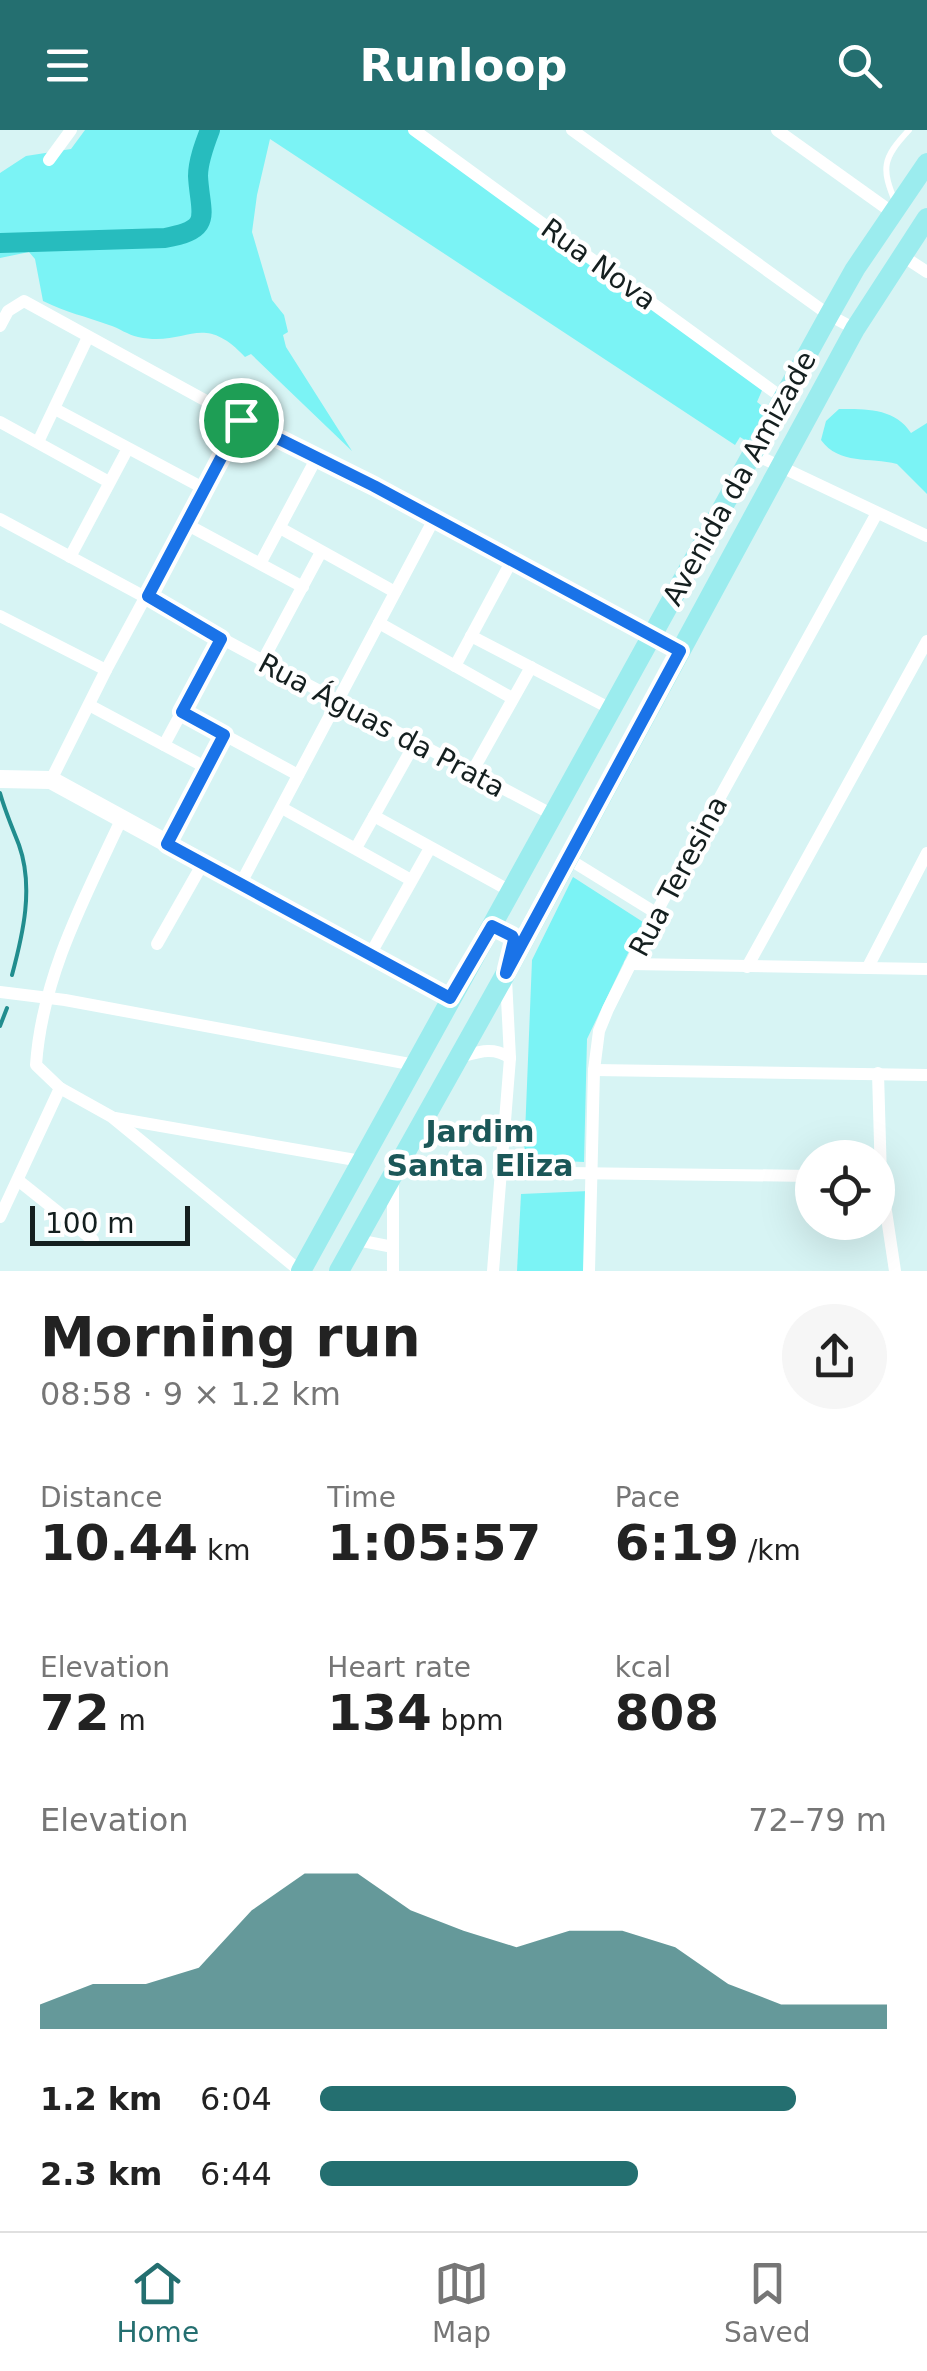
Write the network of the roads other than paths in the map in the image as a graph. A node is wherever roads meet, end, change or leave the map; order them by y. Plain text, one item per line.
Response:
1 (71, 130) edge
2 (414, 130) edge
3 (572, 130) edge
4 (777, 130) edge
5 (908, 130) edge
6 (49, 160) dead end
7 (927, 164) edge
8 (895, 210) junction
9 (927, 218) edge
10 (901, 255) junction
11 (927, 272) edge
12 (829, 314) junction
13 (0, 326) edge
14 (856, 328) junction
15 (88, 338) junction
16 (784, 398) junction
17 (55, 409) junction
18 (241, 420) junction
19 (0, 422) edge
20 (38, 442) junction
21 (127, 450) junction
22 (754, 454) junction
23 (316, 459) junction
24 (782, 467) junction
25 (109, 482) junction
26 (205, 489) junction
27 (877, 513) junction
28 (434, 520) junction
29 (186, 524) junction
30 (2, 525) edge
31 (280, 528) junction
32 (927, 536) edge
33 (321, 552) junction
34 (70, 557) junction
35 (261, 562) junction
36 (511, 562) junction
37 (303, 587) junction
38 (395, 592) junction
39 (148, 596) junction
40 (0, 616) edge
41 (379, 623) junction
42 (471, 636) junction
43 (652, 637) junction
44 (221, 639) junction
45 (927, 642) edge
46 (680, 651) junction
47 (262, 662) junction
48 (455, 666) junction
49 (530, 668) junction
50 (106, 670) junction
51 (512, 698) junction
52 (338, 701) junction
53 (88, 706) junction
54 (611, 709) junction
55 (182, 712) junction
56 (224, 735) junction
57 (415, 743) junction
58 (164, 745) junction
59 (207, 768) junction
60 (472, 772) junction
61 (298, 775) junction
62 (0, 779) edge
63 (51, 780) junction
64 (282, 808) junction
65 (553, 815) junction
66 (374, 816) junction
67 (121, 820) junction
68 (167, 844) junction
69 (356, 848) junction
70 (430, 848) junction
71 (927, 853) edge
72 (567, 858) junction
73 (202, 863) junction
74 (411, 880) junction
75 (241, 883) junction
76 (512, 892) junction
77 (656, 913) junction
78 (492, 926) junction
79 (157, 944) dead end
80 (371, 954) junction
81 (630, 964) junction
82 (748, 967) junction
83 (868, 967) junction
84 (927, 968) edge
85 (506, 973) junction
86 (0, 992) edge
87 (450, 998) junction
88 (46, 999) junction
89 (456, 1058) junction
90 (510, 1058) junction
91 (415, 1065) junction
92 (594, 1070) junction
93 (878, 1074) junction
94 (927, 1076) edge
95 (60, 1088) junction
96 (112, 1118) junction
97 (879, 1140) edge
98 (360, 1161) junction
99 (498, 1172) junction
100 (590, 1172) junction
101 (393, 1173) junction
102 (795, 1176) edge
103 (19, 1182) junction
104 (338, 1205) junction
105 (2, 1210) edge
106 (92, 1240) dead end
107 (357, 1240) junction
108 (890, 1240) edge
109 (393, 1247) junction
110 (301, 1271) edge
111 (339, 1271) edge
112 (393, 1271) edge
113 (492, 1271) edge
114 (589, 1271) edge
115 (895, 1271) edge

1 - 6 street
2 - 16 street, Rua Nova
3 - 12 street
4 - 8 street
5 - 8 lane
7 - 8 main road, Avenida da Amizade
8 - 12 main road, Avenida da Amizade
9 - 10 main road, Avenida da Amizade
10 - 11 street
10 - 14 main road, Avenida da Amizade
12 - 14 street
12 - 16 main road, Avenida da Amizade
13 - 15 street
14 - 24 main road, Avenida da Amizade
15 - 17 street
15 - 18 street
16 - 22 main road, Avenida da Amizade
17 - 20 street
17 - 21 street
18 - 23 street
18 - 26 street
19 - 20 street
20 - 25 street
21 - 25 street
21 - 26 street
22 - 24 street
22 - 43 main road, Avenida da Amizade
23 - 28 street
23 - 31 street
24 - 27 street
24 - 46 main road, Avenida da Amizade
25 - 34 street
26 - 29 street
27 - 32 street
27 - 77 street, Rua Teresina
28 - 36 street
28 - 38 street
29 - 35 street
29 - 39 street
30 - 34 street, Rua Águas da Prata
31 - 33 street
31 - 35 street
33 - 37 street
33 - 38 street
34 - 39 street, Rua Águas da Prata
35 - 37 street
36 - 42 street
36 - 43 street
37 - 47 street
38 - 41 street
39 - 44 street, Rua Águas da Prata
39 - 50 street
40 - 50 street
41 - 48 street
41 - 52 street
42 - 48 street
42 - 49 street
43 - 46 street
43 - 54 main road, Avenida da Amizade
44 - 47 street, Rua Águas da Prata
44 - 55 street
45 - 82 street
46 - 72 main road, Avenida da Amizade
47 - 52 street, Rua Águas da Prata
48 - 51 street
49 - 51 street
49 - 54 street
50 - 53 street
51 - 60 street
52 - 57 street, Rua Águas da Prata
52 - 61 street
53 - 58 street
53 - 63 street
54 - 65 main road, Avenida da Amizade
55 - 56 street
55 - 58 street
56 - 59 street
56 - 61 street
57 - 60 street, Rua Águas da Prata
57 - 66 street
58 - 59 street
59 - 68 street
60 - 65 street, Rua Águas da Prata
61 - 64 street
62 - 63 street
63 - 67 street
64 - 69 street
64 - 75 street
65 - 76 main road, Avenida da Amizade
66 - 69 street
66 - 70 street
67 - 68 street
67 - 88 street
68 - 73 street
69 - 74 street
70 - 74 street
70 - 76 street
71 - 83 street
72 - 77 street
72 - 85 main road, Avenida da Amizade
73 - 75 street
73 - 79 street
74 - 80 street
75 - 80 street
76 - 78 main road, Avenida da Amizade
77 - 81 street, Rua Teresina
78 - 85 main road
78 - 87 main road, Avenida da Amizade
80 - 87 street
81 - 82 street
81 - 92 street, Rua Teresina
82 - 83 street
83 - 84 street
85 - 89 main road, Avenida da Amizade
85 - 90 street
86 - 88 street
87 - 91 main road, Avenida da Amizade
88 - 91 street
88 - 95 street
89 - 90 street
89 - 101 main road, Avenida da Amizade
90 - 99 street
91 - 98 main road, Avenida da Amizade
92 - 93 street
92 - 100 street, Rua Teresina
93 - 94 street
93 - 97 street
95 - 96 street
95 - 103 street
96 - 98 street
96 - 110 street
98 - 104 main road, Avenida da Amizade
99 - 100 street
99 - 113 street
100 - 102 street
100 - 114 street, Rua Teresina
101 - 107 main road, Avenida da Amizade
101 - 109 street
103 - 105 street
103 - 106 street
104 - 107 main road
104 - 110 main road, Avenida da Amizade
107 - 109 street
107 - 111 main road, Avenida da Amizade
108 - 115 street
109 - 112 street

